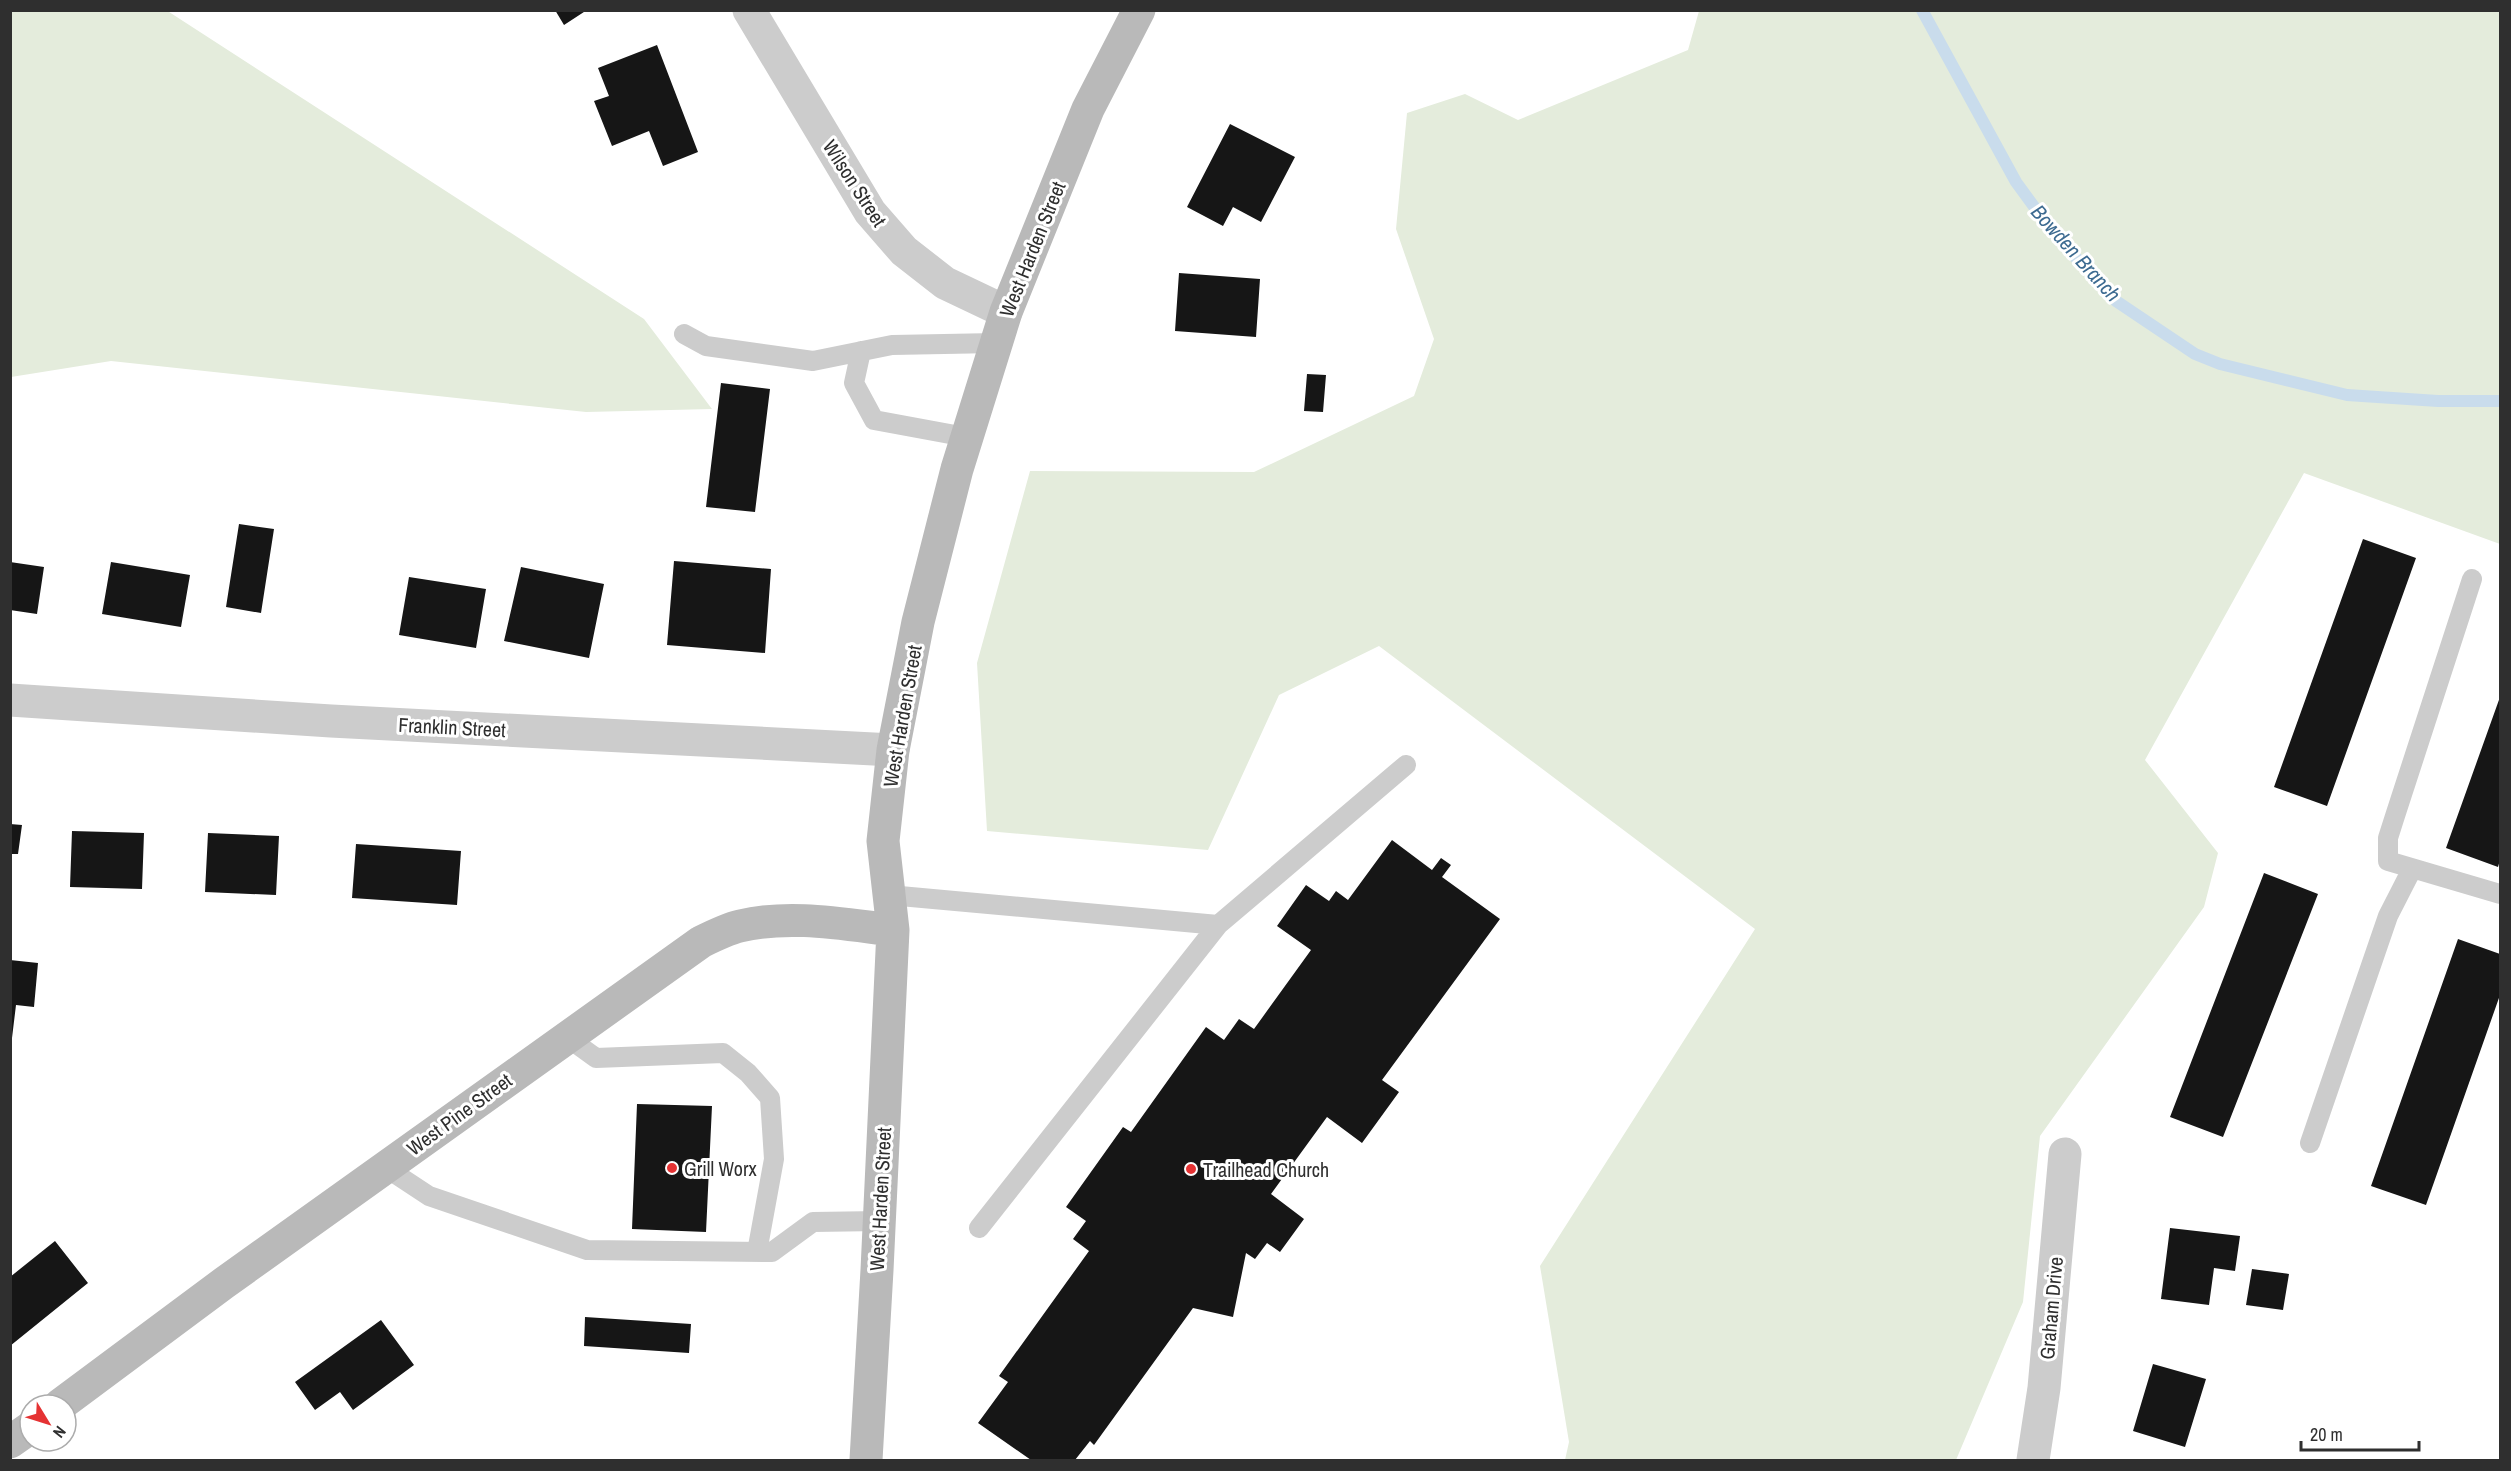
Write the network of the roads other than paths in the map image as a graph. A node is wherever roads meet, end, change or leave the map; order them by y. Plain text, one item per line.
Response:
1 (749, 10) edge
2 (1139, 10) edge
3 (1001, 327) junction
4 (684, 334) dead end
5 (861, 351) junction
6 (966, 437) junction
7 (2472, 579) dead end
8 (10, 700) edge
9 (893, 750) junction
10 (1406, 765) dead end
11 (2412, 869) junction
12 (2500, 894) edge
13 (889, 895) junction
14 (1218, 925) junction
15 (892, 930) junction
16 (567, 1037) junction
17 (2310, 1143) dead end
18 (2065, 1154) dead end
19 (385, 1167) junction
20 (880, 1221) junction
21 (979, 1228) dead end
22 (757, 1252) junction
23 (76, 1393) edge
24 (866, 1461) edge
25 (2033, 1461) edge

1 - 3 street, Wilson Street
2 - 3 main road, West Harden Street
3 - 5 lane
3 - 6 main road, West Harden Street
4 - 5 lane
5 - 6 lane
6 - 9 main road, West Harden Street
7 - 11 lane
8 - 9 street, Franklin Street
9 - 13 main road, West Harden Street
10 - 14 lane
11 - 12 lane
11 - 17 lane
13 - 14 lane
13 - 15 main road, West Harden Street
14 - 21 lane
15 - 16 main road, West Pine Street
15 - 20 main road, West Harden Street
16 - 19 main road, West Pine Street
16 - 22 lane
18 - 25 street, Graham Drive
19 - 22 lane
19 - 23 main road, West Pine Street
20 - 22 lane
20 - 24 main road, West Harden Street

